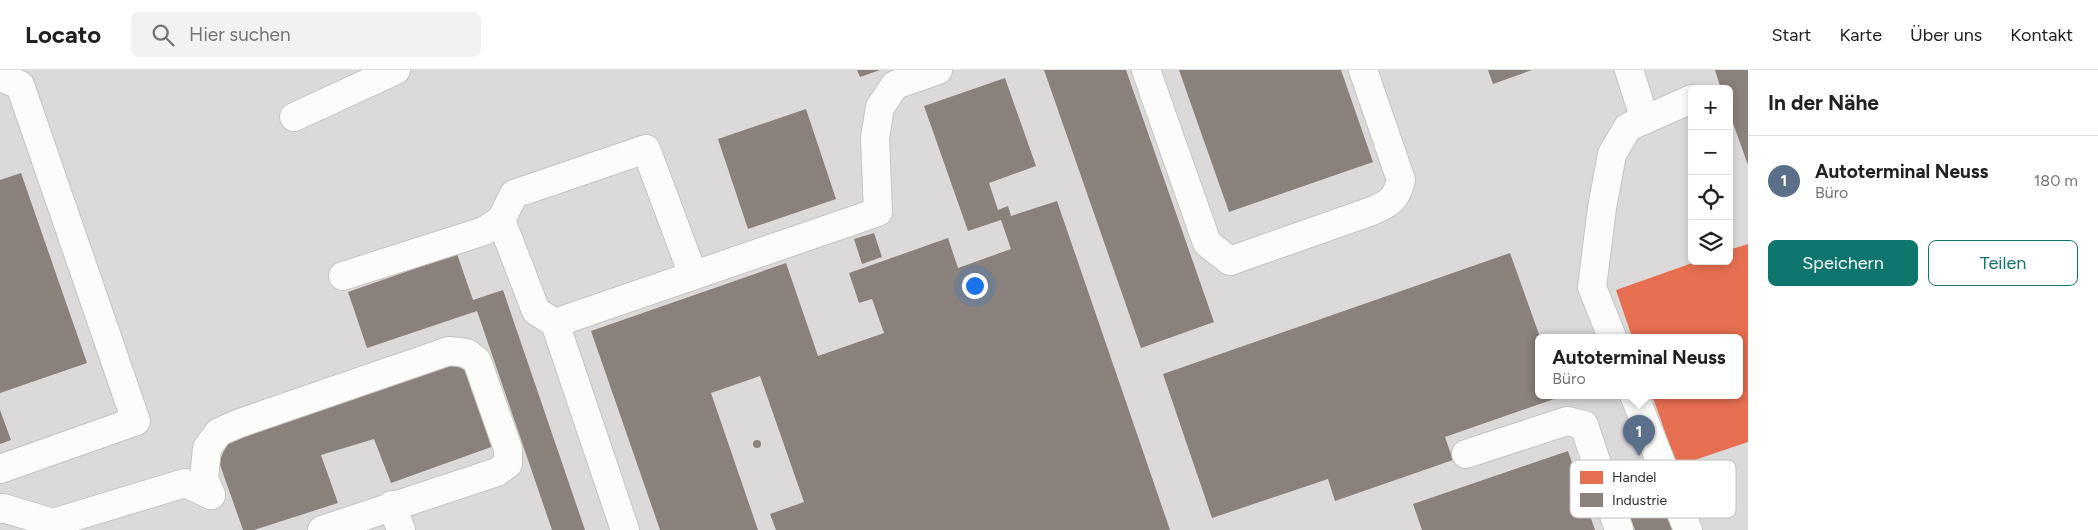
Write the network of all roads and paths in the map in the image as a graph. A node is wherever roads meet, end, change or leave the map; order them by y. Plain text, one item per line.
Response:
1 (396, 70) edge
2 (938, 70) edge
3 (1146, 70) edge
4 (1363, 70) edge
5 (1629, 70) edge
6 (4, 81) edge
7 (1688, 101) edge
8 (294, 117) dead end
9 (1645, 120) junction
10 (501, 220) junction
11 (693, 275) junction
12 (343, 276) dead end
13 (555, 323) junction
14 (1611, 334) edge
15 (1636, 399) edge
16 (1466, 454) dead end
17 (1596, 460) edge
18 (1660, 460) edge
19 (0, 469) edge
20 (0, 509) edge
21 (397, 518) edge
22 (1615, 518) edge
23 (1683, 518) edge
24 (322, 530) edge
25 (626, 530) edge
26 (1619, 530) edge
27 (1688, 530) edge

1 - 8 lane
2 - 11 lane
3 - 4 lane
5 - 9 lane
6 - 19 lane
7 - 9 lane
9 - 14 lane
10 - 11 lane
10 - 12 lane
10 - 13 lane
11 - 13 lane
13 - 25 lane
15 - 18 lane
16 - 17 lane
20 - 21 lane
21 - 24 lane
22 - 26 lane
23 - 27 lane

